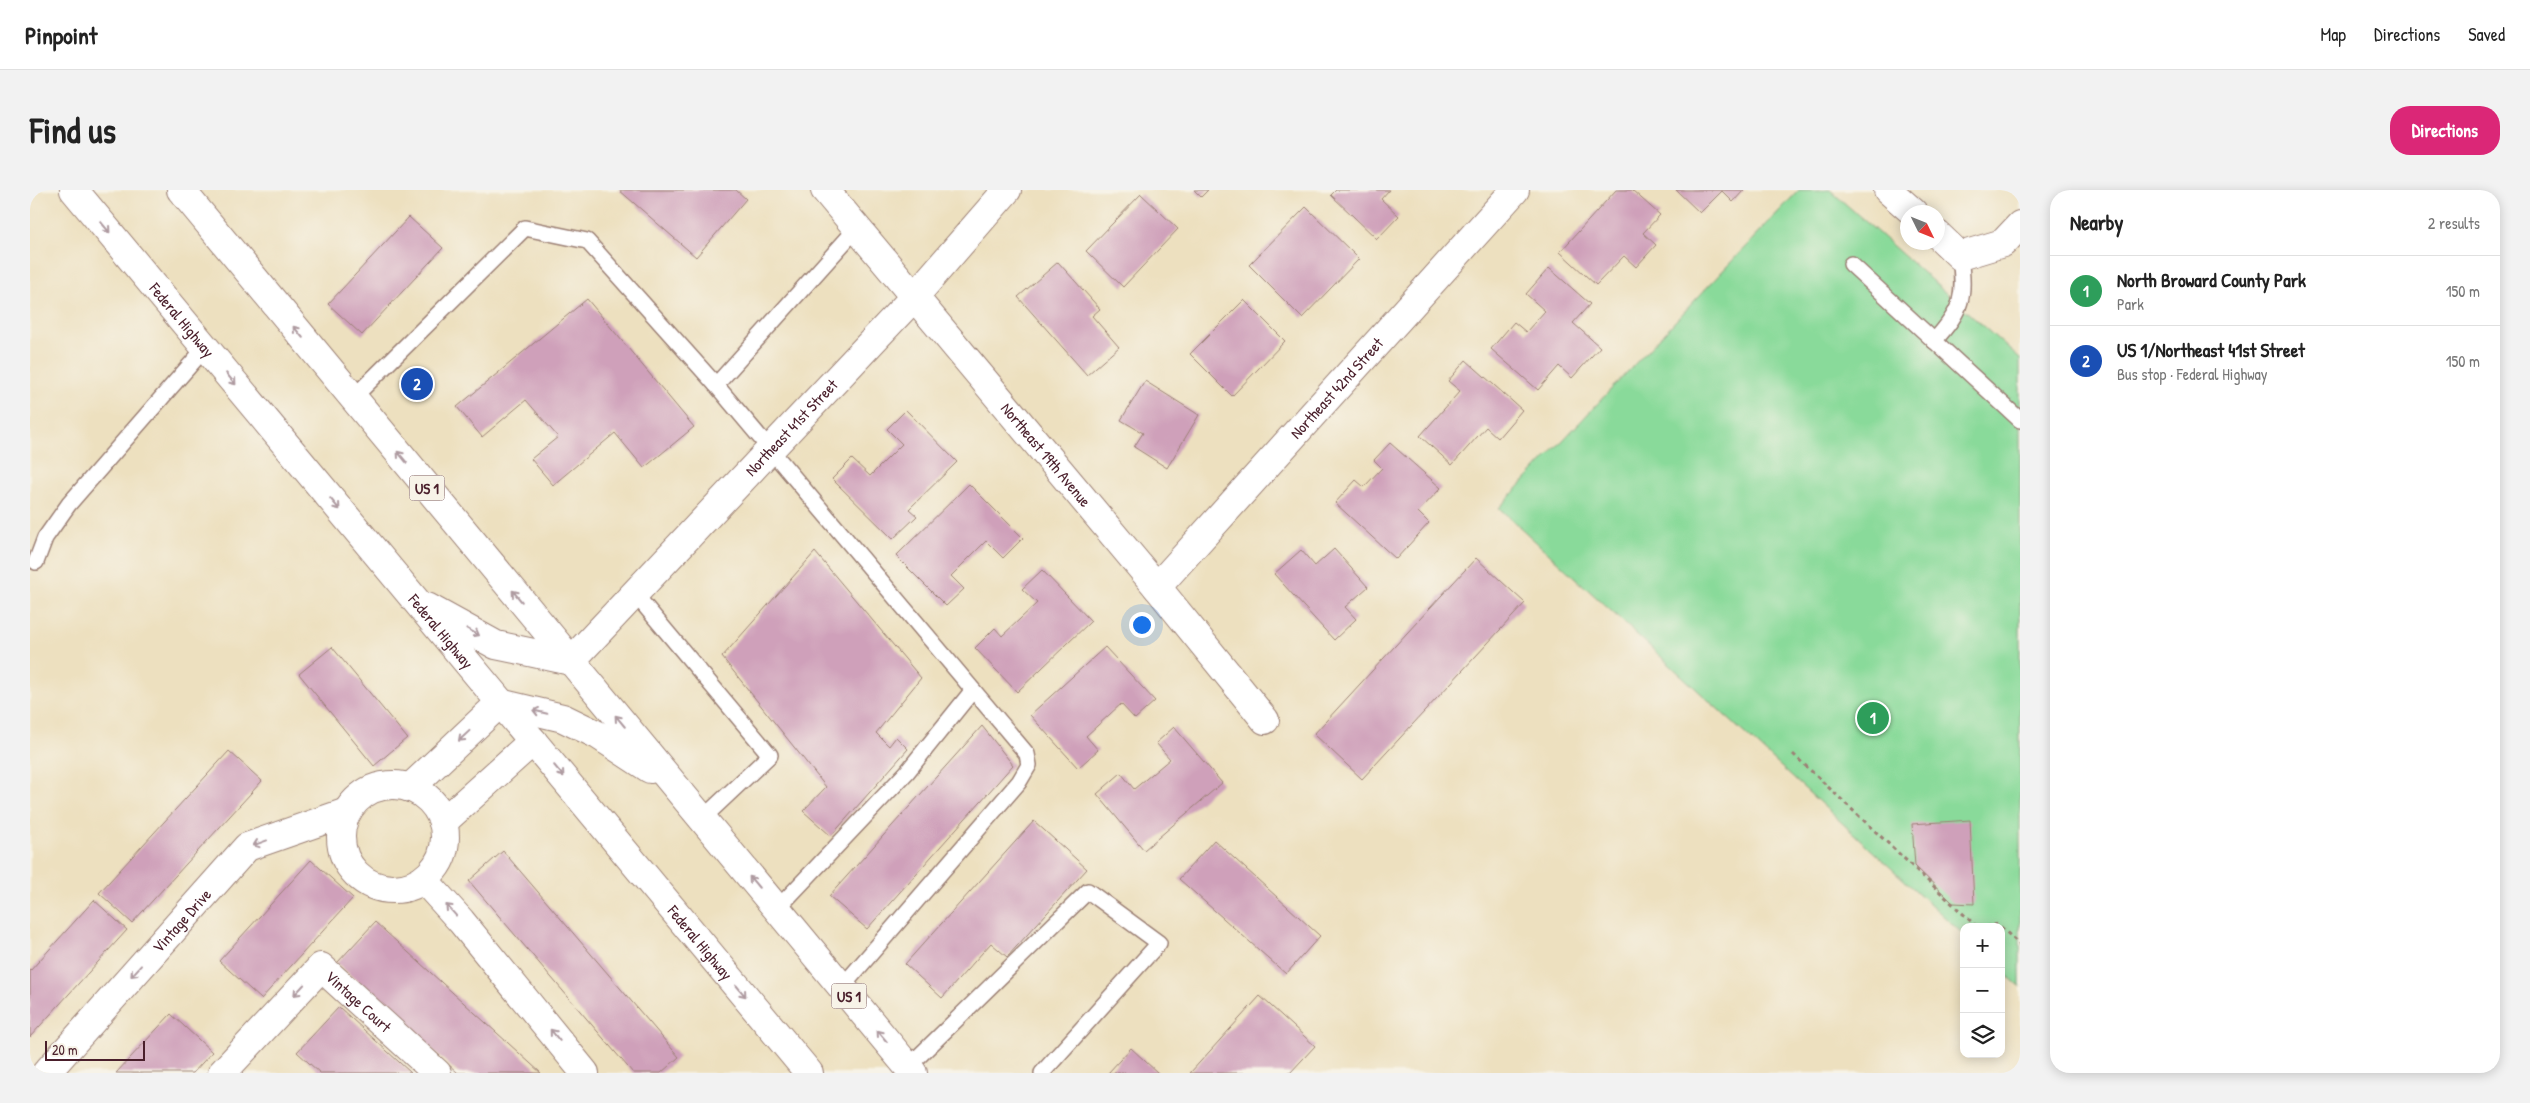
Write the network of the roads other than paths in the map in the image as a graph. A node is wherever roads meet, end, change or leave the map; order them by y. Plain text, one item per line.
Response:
1 (74, 190) edge
2 (181, 190) edge
3 (825, 190) edge
4 (1007, 190) edge
5 (1515, 190) edge
6 (1888, 190) edge
7 (1905, 205) edge
8 (2020, 224) edge
9 (856, 228) junction
10 (1945, 242) edge
11 (1960, 256) junction
12 (1851, 264) dead end
13 (915, 296) junction
14 (1934, 341) junction
15 (205, 348) junction
16 (716, 385) junction
17 (353, 398) junction
18 (2020, 420) edge
19 (770, 450) junction
20 (32, 563) edge
21 (1157, 587) junction
22 (635, 594) junction
23 (415, 600) junction
24 (571, 662) junction
25 (974, 690) junction
26 (500, 703) junction
27 (1265, 720) dead end
28 (533, 741) junction
29 (674, 785) junction
30 (410, 788) junction
31 (347, 812) junction
32 (702, 819) junction
33 (443, 822) junction
34 (424, 880) junction
35 (777, 909) junction
36 (842, 987) junction
37 (911, 1070) edge
38 (46, 1073) edge
39 (222, 1073) edge
40 (437, 1073) edge
41 (586, 1073) edge
42 (809, 1073) edge
43 (1042, 1073) edge

1 -> 15 street, Federal Highway
17 -> 2 street, US 1
3 - 9 street, Northeast 19th Avenue
4 - 13 street, Northeast 41st Street
5 - 21 street, Northeast 42nd Street
6 - 7 street
8 - 11 street
9 - 13 street, Northeast 19th Avenue
9 - 16 lane
10 - 11 street
11 - 14 lane
12 - 14 lane
13 - 19 street, Northeast 41st Street
13 - 21 street, Northeast 19th Avenue
14 - 18 lane
15 - 20 lane
15 -> 23 street, Federal Highway
16 - 17 lane
16 - 19 lane
24 -> 17 street, US 1
19 - 22 street, Northeast 41st Street
19 - 25 lane
21 - 27 street, Northeast 19th Avenue
22 - 24 street, Northeast 41st Street
22 - 32 lane
23 -> 24 street
23 - 26 street, Federal Highway
29 -> 24 street, US 1
25 - 35 lane
25 - 36 lane
26 - 28 street, Federal Highway
29 -> 26 street
26 -> 30 street
28 - 33 street
28 -> 42 street, Federal Highway
29 - 32 street, US 1
30 - 31 street
30 - 33 street
31 - 34 street
31 -> 38 street, Vintage Drive
35 -> 32 street, US 1
33 - 34 street
41 -> 34 street
35 - 36 street, US 1
37 -> 36 street, US 1
37 - 43 lane
40 -> 39 street, Vintage Court

